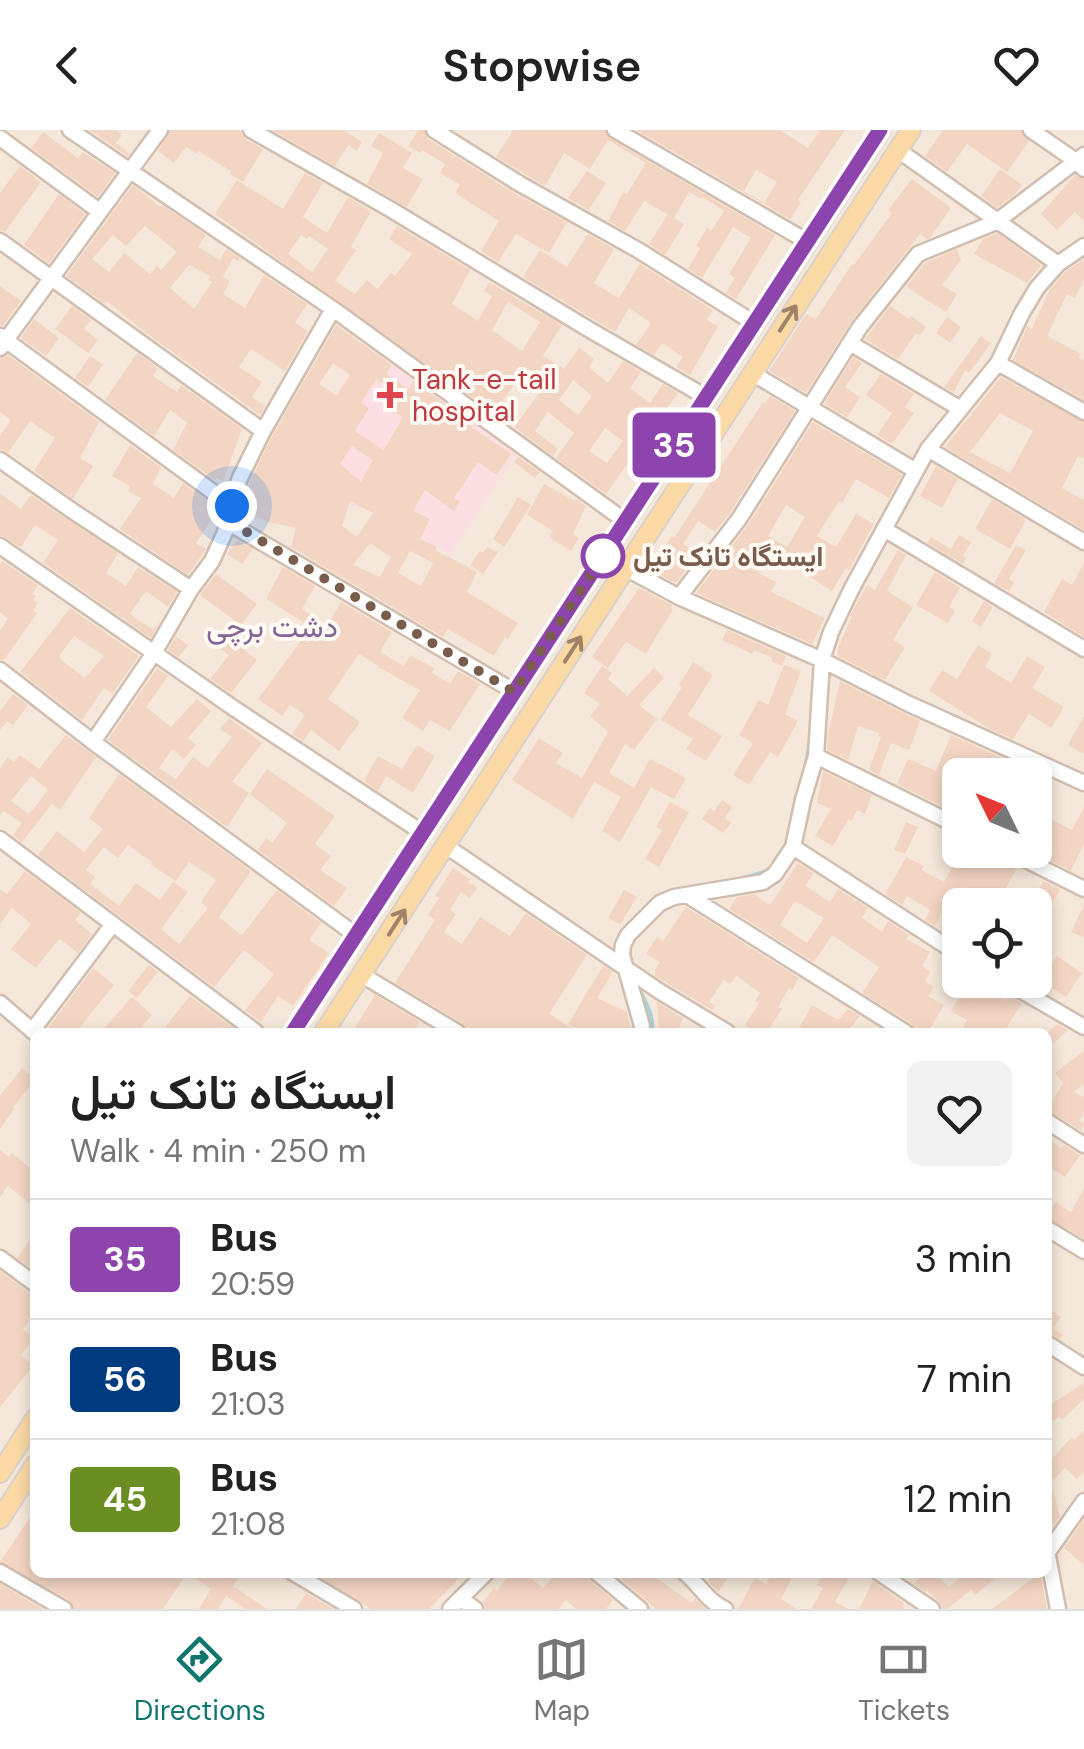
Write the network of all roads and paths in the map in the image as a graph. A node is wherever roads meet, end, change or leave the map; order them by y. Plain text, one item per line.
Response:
1 (70, 130) edge
2 (160, 130) edge
3 (251, 130) edge
4 (434, 130) edge
5 (615, 130) edge
6 (880, 130) edge
7 (911, 130) edge
8 (1031, 130) edge
9 (0, 138) edge
10 (898, 150) junction
11 (1081, 161) edge
12 (130, 171) junction
13 (99, 211) junction
14 (996, 222) junction
15 (0, 242) edge
16 (808, 242) junction
17 (1084, 246) edge
18 (1058, 264) junction
19 (50, 278) junction
20 (332, 309) junction
21 (754, 323) junction
22 (2, 341) edge
23 (850, 343) junction
24 (998, 362) junction
25 (752, 373) junction
26 (706, 397) junction
27 (809, 407) junction
28 (959, 408) junction
29 (1084, 412) edge
30 (263, 431) junction
31 (928, 450) junction
32 (0, 460) edge
33 (916, 470) junction
34 (232, 506) junction
35 (625, 521) junction
36 (230, 522) junction
37 (884, 529) junction
38 (1084, 542) edge
39 (0, 546) edge
40 (603, 556) junction
41 (624, 570) junction
42 (191, 589) junction
43 (680, 598) junction
44 (1084, 649) edge
45 (154, 653) junction
46 (822, 660) junction
47 (0, 670) edge
48 (514, 692) junction
49 (93, 742) junction
50 (816, 756) junction
51 (1084, 783) edge
52 (942, 818) edge
53 (424, 833) junction
54 (0, 839) edge
55 (446, 846) junction
56 (793, 848) junction
57 (1043, 868) edge
58 (1084, 888) edge
59 (686, 895) junction
60 (113, 924) junction
61 (356, 936) junction
62 (942, 943) edge
63 (625, 968) junction
64 (362, 974) junction
65 (1034, 998) edge
66 (0, 1003) edge
67 (1084, 1027) edge
68 (37, 1028) edge
69 (251, 1028) edge
70 (296, 1028) edge
71 (327, 1028) edge
72 (450, 1028) edge
73 (642, 1028) edge
74 (721, 1028) edge
75 (899, 1028) edge
76 (30, 1029) edge
77 (1052, 1125) edge
78 (1084, 1145) edge
79 (1052, 1231) edge
80 (1084, 1251) edge
81 (0, 1258) edge
82 (30, 1280) edge
83 (1052, 1347) edge
84 (1084, 1367) edge
85 (30, 1427) edge
86 (0, 1472) edge
87 (30, 1473) edge
88 (1084, 1501) edge
89 (0, 1519) edge
90 (1052, 1548) edge
91 (0, 1572) edge
92 (1052, 1576) edge
93 (302, 1578) edge
94 (479, 1578) edge
95 (603, 1578) edge
96 (702, 1578) edge
97 (887, 1578) edge
98 (456, 1604) edge
99 (64, 1609) edge
100 (354, 1609) edge
101 (475, 1609) edge
102 (640, 1609) edge
103 (726, 1609) edge
104 (932, 1609) edge
105 (1058, 1609) edge

1 - 12 street
2 - 12 street
3 - 26 street
4 - 21 street
5 - 16 street
6 - 16 main road
7 - 10 main road
8 - 11 street
9 - 13 street
10 - 14 street
25 -> 10 main road
11 - 14 street
12 - 13 street
12 - 20 street
13 - 19 street
14 - 18 street
14 - 23 street
15 - 19 street
16 - 21 main road
17 - 18 street
18 - 24 street
19 - 22 street
19 - 30 street
20 - 30 street
20 - 35 street
21 - 26 main road
22 - 34 street
23 - 27 street
23 - 28 street
24 - 28 street
24 - 29 street
25 - 27 street
25 - 41 main road
26 - 35 main road
27 - 33 street
27 - 43 street
28 - 31 street
30 - 34 street
31 - 33 street
31 - 38 street
32 - 42 street
33 - 37 street
34 - 36 street
35 - 40 main road
36 - 42 street
36 - 48 street
37 - 44 street
37 - 46 street
39 - 45 street
40 - 41 street
40 - 48 main road
41 - 43 street
55 -> 41 main road
42 - 45 street
43 - 46 street
45 - 49 street
45 - 53 street
46 - 50 street
46 - 51 street
47 - 49 street
48 - 53 main road
49 - 61 street
50 - 52 street
50 - 56 street
53 - 61 main road
54 - 60 street
55 - 63 street
64 -> 55 main road
56 - 59 street
56 - 62 street
57 - 58 street
59 - 63 street
59 - 75 street
60 - 68 street
60 - 69 street
61 - 70 main road
63 - 73 street
63 - 74 street
64 - 71 main road
64 - 72 street
65 - 67 street
66 - 76 street
77 - 78 street
79 - 80 street
81 - 82 street
83 - 84 street
85 - 86 main road
87 - 89 main road
88 - 90 street
91 - 99 street
92 - 105 street
93 - 100 street
94 - 98 street
95 - 102 street
96 - 103 street
97 - 104 street
98 - 101 street

